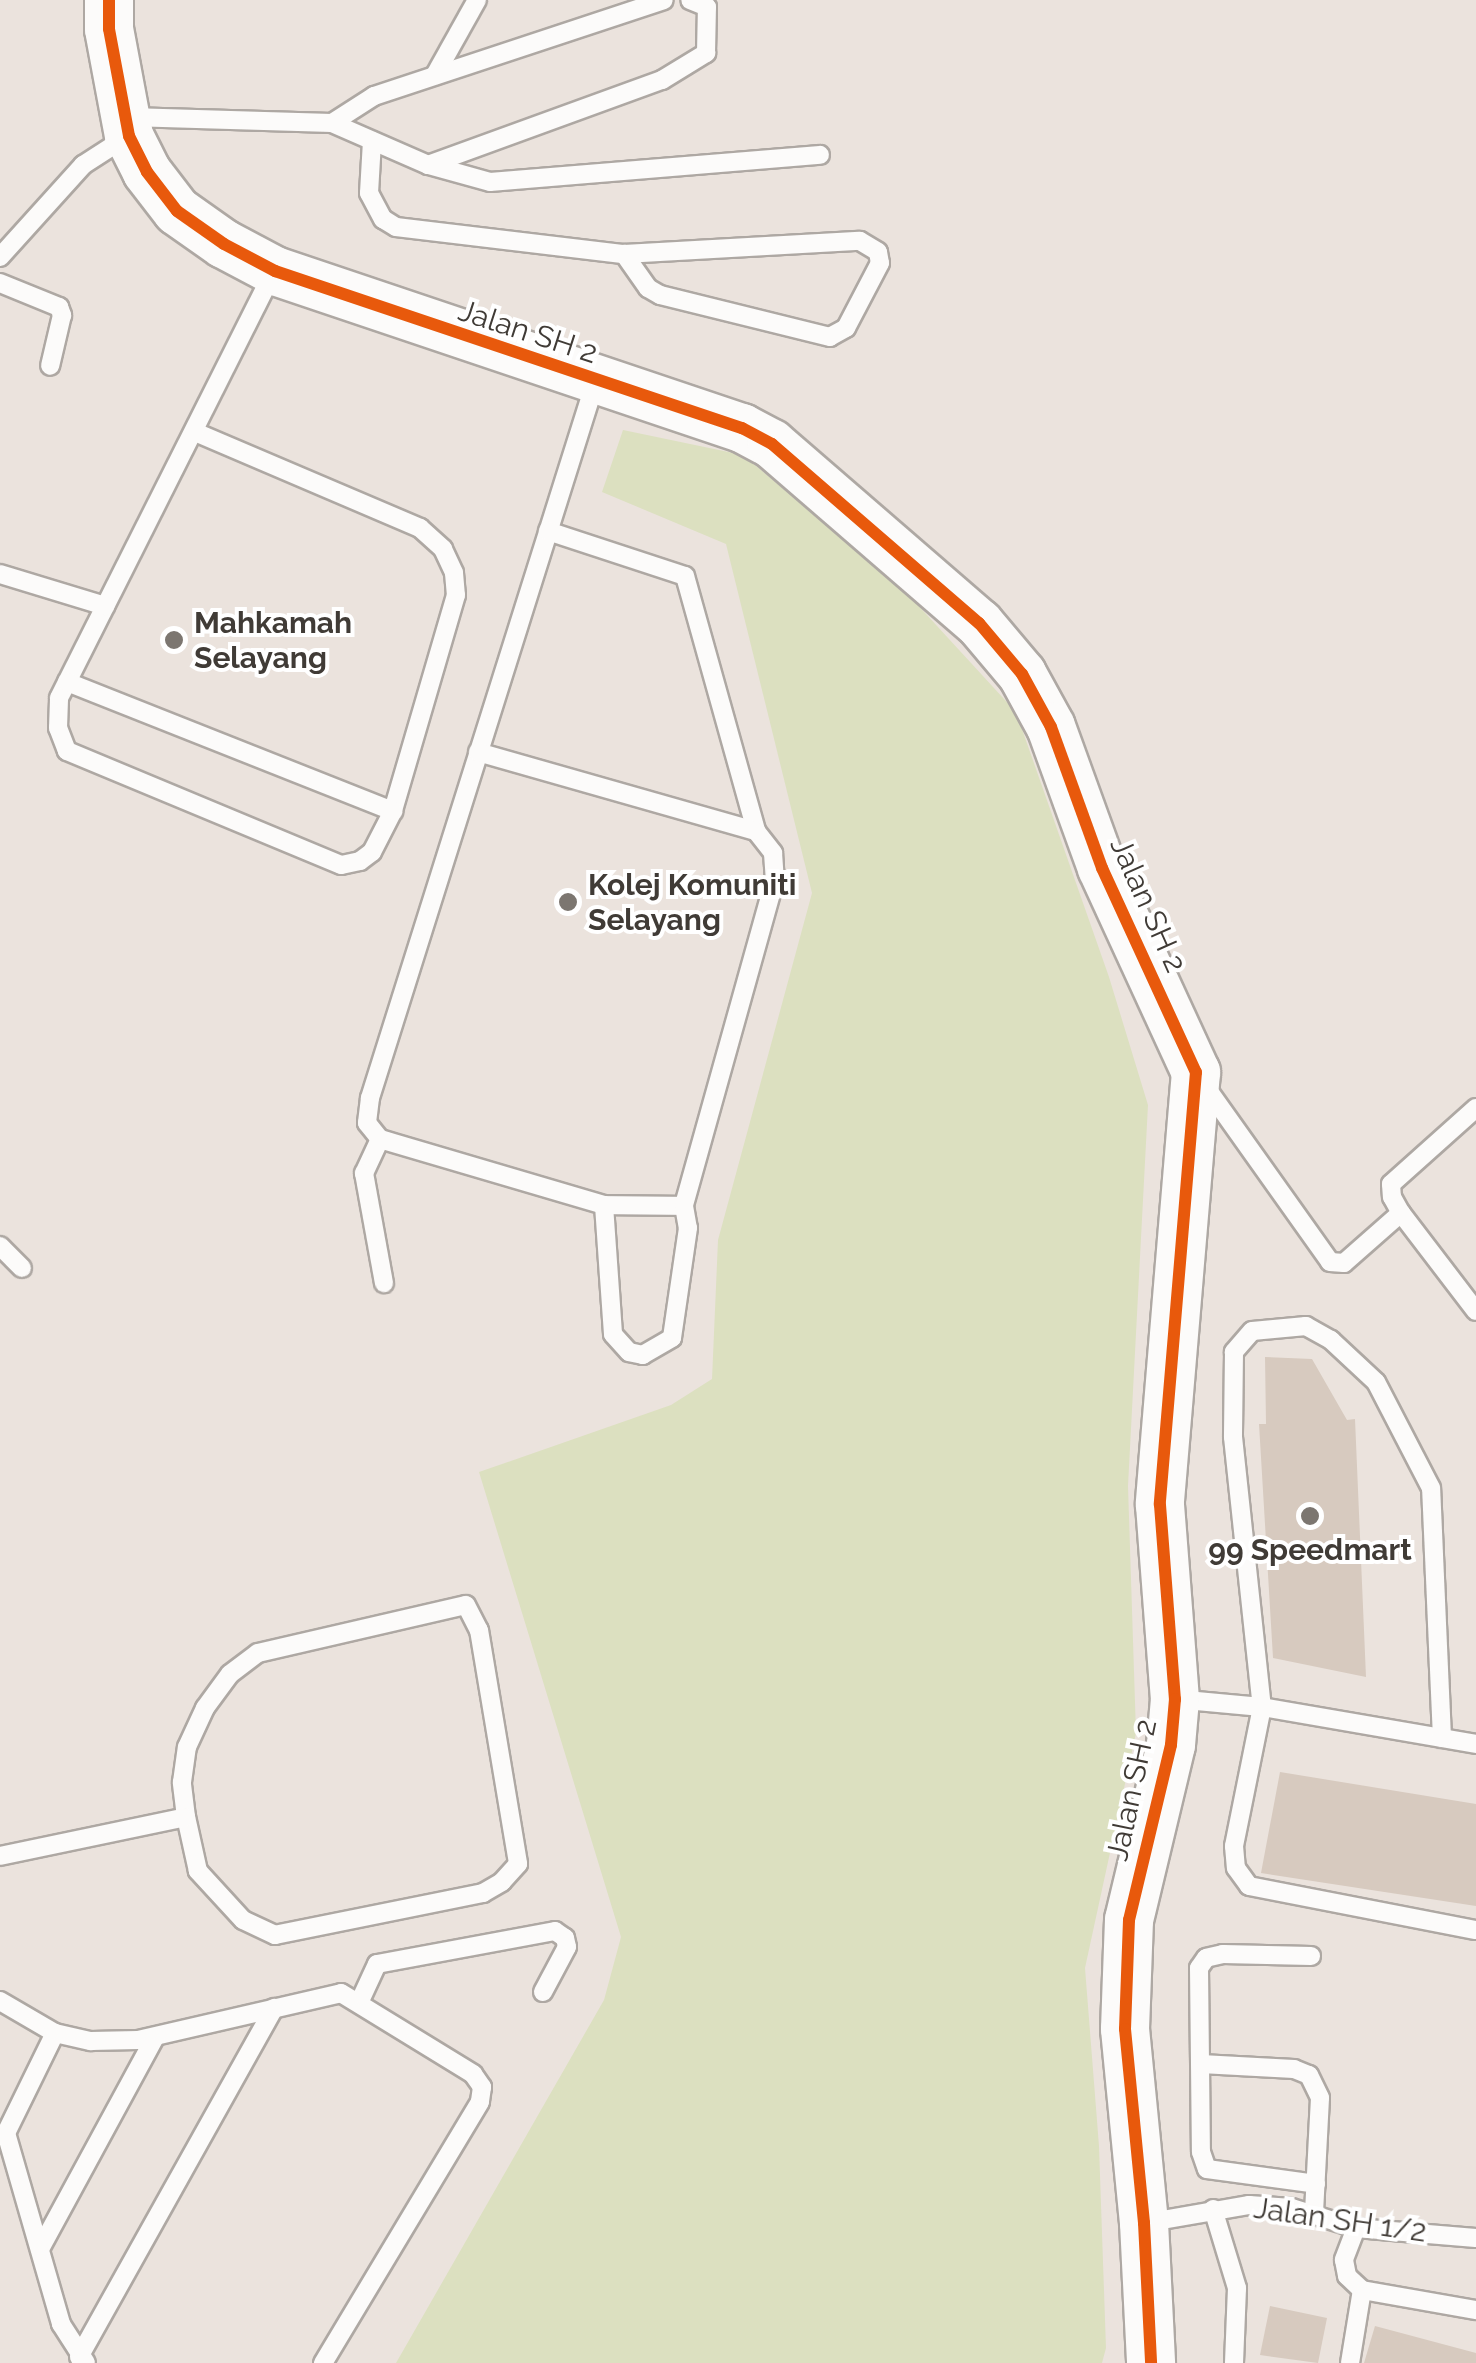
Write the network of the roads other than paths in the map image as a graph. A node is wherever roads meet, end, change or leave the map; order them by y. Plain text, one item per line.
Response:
1 (109, 0) edge
2 (477, 0) edge
3 (664, 0) edge
4 (690, 0) edge
5 (435, 75) junction
6 (332, 124) junction
7 (126, 126) junction
8 (372, 140) junction
9 (820, 156) dead end
10 (428, 165) junction
11 (624, 254) junction
12 (0, 257) edge
13 (275, 271) junction
14 (0, 283) edge
15 (50, 366) dead end
16 (596, 380) junction
17 (195, 432) junction
18 (548, 531) junction
19 (0, 574) edge
20 (105, 606) junction
21 (66, 682) junction
22 (478, 752) junction
23 (393, 811) junction
24 (756, 832) junction
25 (1196, 1072) junction
26 (1476, 1108) edge
27 (380, 1139) junction
28 (604, 1205) junction
29 (684, 1206) junction
30 (1401, 1213) junction
31 (0, 1246) edge
32 (22, 1268) dead end
33 (384, 1284) dead end
34 (1476, 1311) edge
35 (1175, 1699) junction
36 (1262, 1706) junction
37 (1442, 1738) junction
38 (1476, 1744) edge
39 (186, 1817) junction
40 (0, 1856) edge
41 (1476, 1930) edge
42 (1311, 1956) dead end
43 (543, 1992) dead end
44 (0, 2001) edge
45 (359, 2003) junction
46 (274, 2008) junction
47 (55, 2033) junction
48 (155, 2037) junction
49 (1201, 2064) junction
50 (1316, 2184) junction
51 (1212, 2209) junction
52 (1314, 2214) junction
53 (1144, 2223) junction
54 (1356, 2228) junction
55 (1476, 2238) edge
56 (40, 2250) junction
57 (1362, 2290) junction
58 (1476, 2310) edge
59 (82, 2360) edge
60 (324, 2363) edge
61 (1151, 2363) edge
62 (1234, 2363) edge
63 (1350, 2363) edge

1 - 7 street, Jalan SH 2
2 - 5 lane
3 - 5 lane
4 - 10 lane
5 - 6 lane
6 - 7 lane
6 - 8 lane
7 - 12 lane
7 - 13 street, Jalan SH 2
8 - 10 lane
8 - 11 lane
9 - 10 lane
11 - 11 lane
13 - 16 street, Jalan SH 2
13 - 17 lane
14 - 15 lane
16 - 18 lane
16 - 25 street, Jalan SH 2
17 - 20 lane
17 - 23 lane
18 - 22 lane
18 - 24 lane
19 - 20 lane
20 - 21 lane
21 - 23 lane
21 - 23 lane
22 - 24 lane
22 - 27 lane
24 - 29 lane
25 - 30 lane
25 - 35 street, Jalan SH 2
26 - 30 lane
27 - 28 lane
27 - 33 lane
28 - 29 lane
28 - 29 lane
30 - 34 lane
31 - 32 lane
35 - 36 lane
35 - 53 street, Jalan SH 2
36 - 37 lane
36 - 37 lane
36 - 41 lane
37 - 38 lane
39 - 39 lane
39 - 40 lane
42 - 49 lane
43 - 45 lane
44 - 47 lane
45 - 46 lane
45 - 60 lane
46 - 48 lane
46 - 59 lane
47 - 48 lane
47 - 56 lane
48 - 56 lane
49 - 50 lane
49 - 50 lane
50 - 52 lane
51 - 52 lane, Jalan SH 1/2
51 - 53 lane, Jalan SH 1/2
51 - 62 lane
52 - 54 lane, Jalan SH 1/2
53 - 61 street, Jalan SH 2
54 - 55 lane, Jalan SH 1/2
54 - 57 lane
56 - 59 lane
57 - 58 lane
57 - 63 lane

